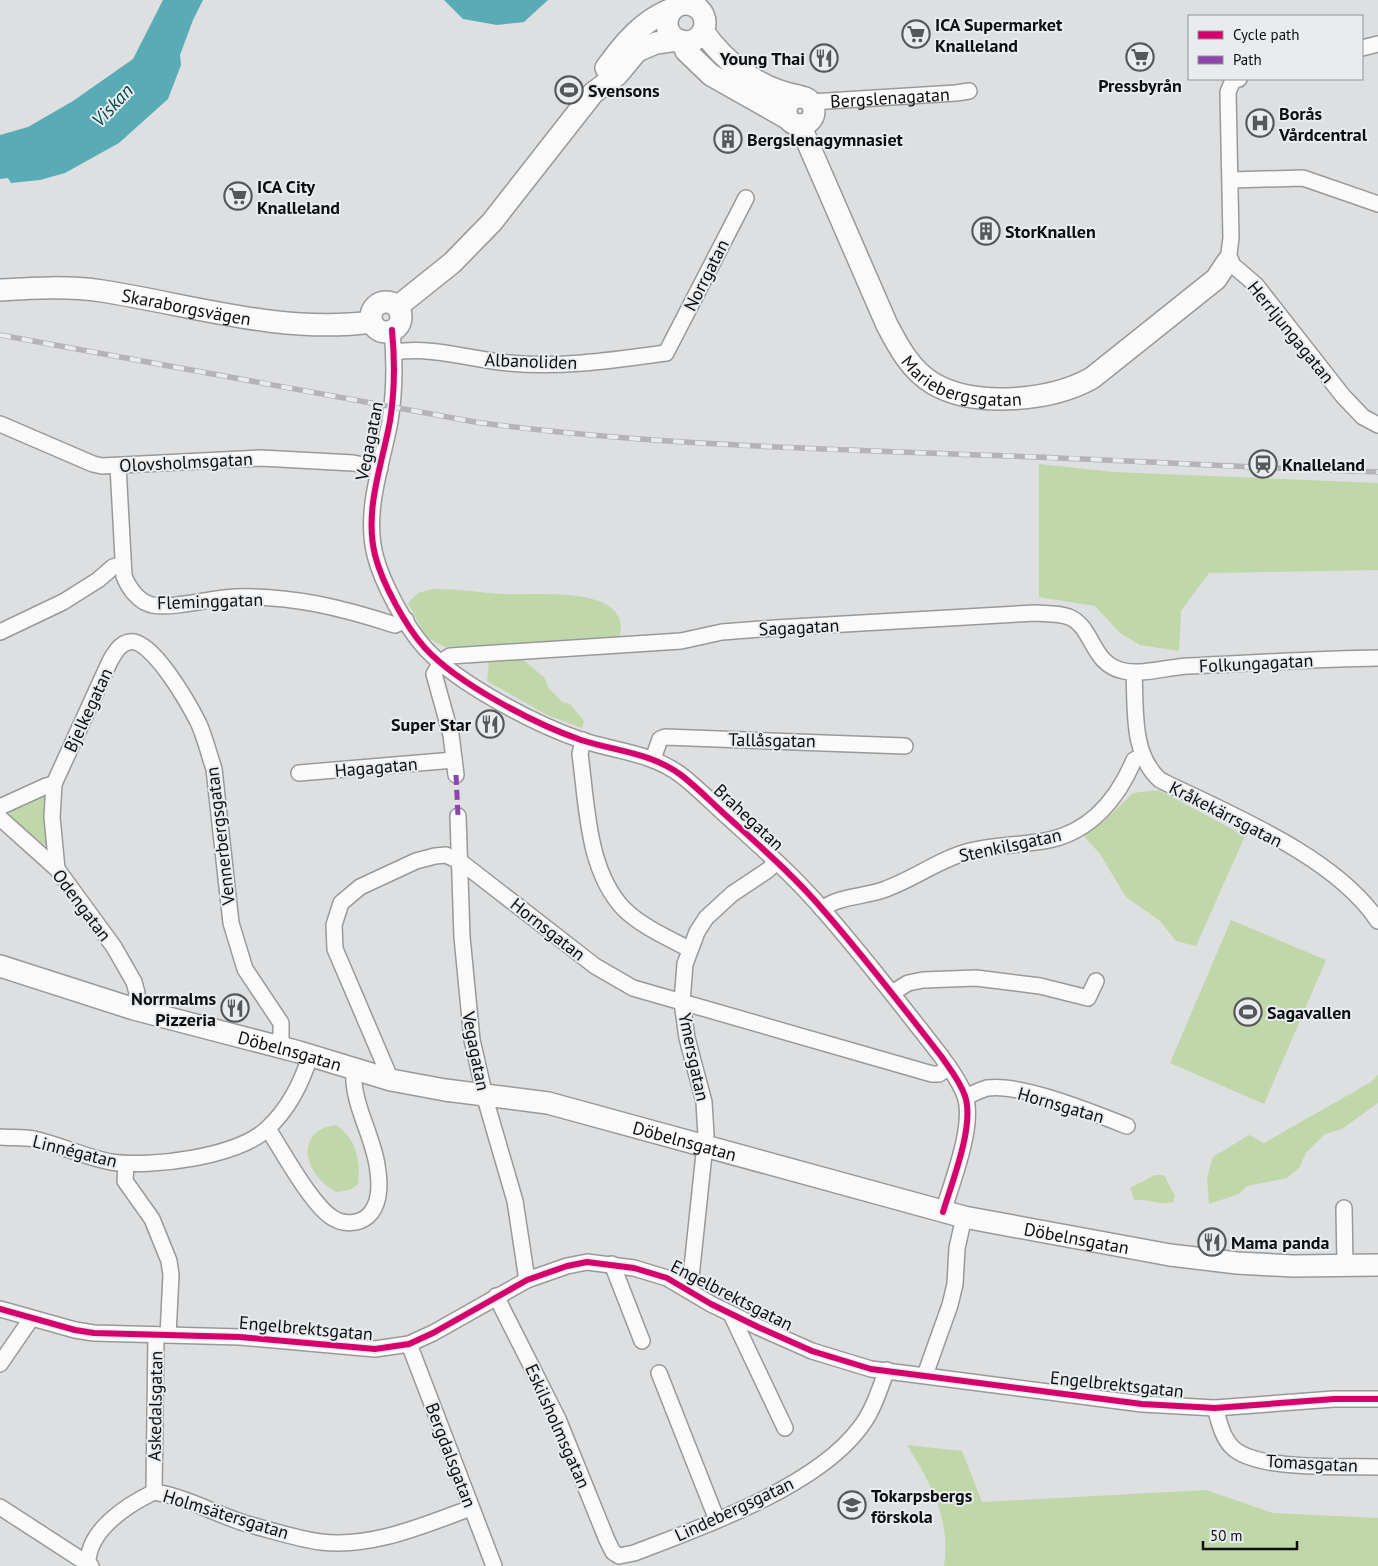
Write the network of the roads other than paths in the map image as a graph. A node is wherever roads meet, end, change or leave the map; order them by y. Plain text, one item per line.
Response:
1 (677, 5) edge
2 (703, 15) edge
3 (680, 41) junction
4 (1378, 44) edge
5 (1363, 48) edge
6 (1235, 80) edge
7 (969, 90) dead end
8 (593, 93) junction
9 (805, 99) junction
10 (794, 122) junction
11 (1231, 180) junction
12 (746, 198) dead end
13 (1378, 204) edge
14 (1228, 261) junction
15 (0, 290) edge
16 (397, 307) junction
17 (372, 322) junction
18 (392, 330) junction
19 (395, 352) junction
20 (666, 353) joint
21 (0, 424) edge
22 (1378, 425) edge
23 (118, 466) junction
24 (380, 468) junction
25 (376, 558) joint
26 (123, 564) junction
27 (406, 620) junction
28 (0, 632) edge
29 (130, 641) joint
30 (1378, 658) edge
31 (441, 662) junction
32 (1134, 673) junction
33 (583, 740) junction
34 (905, 746) dead end
35 (1142, 756) junction
36 (653, 759) junction
37 (299, 773) dead end
38 (54, 784) junction
39 (0, 807) edge
40 (458, 816) dead end
41 (0, 818) edge
42 (461, 862) junction
43 (776, 862) junction
44 (57, 869) junction
45 (822, 909) junction
46 (1378, 921) edge
47 (689, 949) junction
48 (0, 966) edge
49 (1096, 981) dead end
50 (892, 993) junction
51 (682, 1002) junction
52 (134, 1009) junction
53 (281, 1048) junction
54 (310, 1056) junction
55 (949, 1067) junction
56 (354, 1069) junction
57 (391, 1080) junction
58 (485, 1095) junction
59 (966, 1097) junction
60 (1127, 1126) dead end
61 (268, 1129) junction
62 (0, 1137) edge
63 (705, 1147) junction
64 (126, 1164) junction
65 (1344, 1208) dead end
66 (944, 1212) junction
67 (964, 1217) junction
68 (612, 1264) junction
69 (1378, 1265) edge
70 (1345, 1266) junction
71 (527, 1280) junction
72 (688, 1290) junction
73 (496, 1296) junction
74 (0, 1309) edge
75 (731, 1314) junction
76 (31, 1319) junction
77 (162, 1335) junction
78 (642, 1341) dead end
79 (409, 1344) junction
80 (0, 1364) edge
81 (888, 1370) junction
82 (659, 1374) dead end
83 (925, 1375) junction
84 (1378, 1399) edge
85 (1214, 1408) junction
86 (785, 1428) dead end
87 (1378, 1467) edge
88 (154, 1492) junction
89 (0, 1506) edge
90 (471, 1508) junction
91 (717, 1520) junction
92 (619, 1556) joint
93 (89, 1565) edge
94 (494, 1566) edge

1 - 2 street
1 - 3 street
1 - 8 street
2 - 3 street
2 - 9 street, Bergslenagatan
3 - 8 street
3 - 10 street
4 - 5 street
6 - 11 street
7 - 9 street, Bergslenagatan
8 - 16 street
9 - 10 street
10 - 14 street, Mariebergsgatan
11 - 13 street
11 - 14 street
12 - 20 street, Norrgatan
14 - 22 street, Herrljungagatan
15 - 17 street, Skaraborgsvägen
16 - 17 street
16 - 18 street
17 - 18 street
18 - 19 street, Vegagatan
19 - 20 street, Albanoliden
19 - 24 street, Vegagatan
21 - 23 street, Olovsholmsgatan
23 - 24 street, Olovsholmsgatan
23 - 26 street, Fleminggatan
24 - 25 street, Vegagatan
25 - 27 street, Brahegatan
26 - 27 street, Fleminggatan
26 - 28 street
27 - 31 street, Brahegatan
29 - 38 street, Bjelkegatan
29 - 53 street, Vennerbergsgatan
30 - 32 street, Folkungagatan
31 - 32 street, Sagagatan
31 - 33 street, Brahegatan
31 - 37 street, Hagagatan
32 - 35 street, Kråkekärrsgatan
33 - 36 street, Brahegatan
33 - 47 street
34 - 36 street, Tallåsgatan
35 - 45 street, Stenkilsgatan
35 - 46 street, Kråkekärrsgatan
36 - 43 street, Brahegatan
38 - 39 street
38 - 44 street, Bjelkegatan
40 - 42 street, Vegagatan
41 - 44 street, Odengatan
42 - 51 street, Hornsgatan
42 - 57 street, Hornsgatan
42 - 58 street, Vegagatan
43 - 45 street, Brahegatan
43 - 47 street, Ymersgatan
44 - 52 street, Odengatan
45 - 50 street, Brahegatan
47 - 51 street, Ymersgatan
48 - 52 street, Döbelnsgatan
49 - 50 street
50 - 55 street, Brahegatan
51 - 55 street, Hornsgatan
51 - 63 street, Ymersgatan
52 - 53 street, Döbelnsgatan
53 - 54 street, Döbelnsgatan
54 - 56 street, Döbelnsgatan
54 - 61 street, Linnégatan
55 - 59 street, Brahegatan
56 - 57 street, Döbelnsgatan
56 - 61 street
57 - 58 street, Döbelnsgatan
58 - 63 street, Döbelnsgatan
58 - 71 street, Vegagatan
59 - 60 street, Hornsgatan
59 - 66 street, Brahegatan
61 - 64 street, Linnégatan
62 - 64 street, Linnégatan
63 - 66 street, Döbelnsgatan
63 - 72 street, Ymersgatan
64 - 77 street, Askedalsgatan
65 - 70 street
66 - 67 street, Döbelnsgatan
67 - 70 street, Döbelnsgatan
67 - 83 street
68 - 71 street, Engelbrektsgatan
68 - 72 street, Engelbrektsgatan
68 - 78 street
69 - 70 street, Döbelnsgatan
71 - 73 street, Engelbrektsgatan
72 - 75 street, Engelbrektsgatan
73 - 79 street, Engelbrektsgatan
73 - 92 street, Eskilsholmsgatan
74 - 76 street, Engelbrektsgatan
75 - 81 street, Engelbrektsgatan
75 - 86 street
76 - 77 street, Engelbrektsgatan
76 - 80 street
77 - 79 street, Engelbrektsgatan
77 - 88 street, Askedalsgatan
79 - 90 street, Bergdalsgatan
81 - 83 street, Engelbrektsgatan
81 - 91 street, Lindebergsgatan
82 - 91 street
83 - 85 street, Engelbrektsgatan
84 - 85 street, Engelbrektsgatan
85 - 87 street, Tomasgatan
88 - 90 street, Holmsätersgatan
88 - 93 street
89 - 93 street
90 - 94 street, Bergdalsgatan
91 - 92 street, Lindebergsgatan

